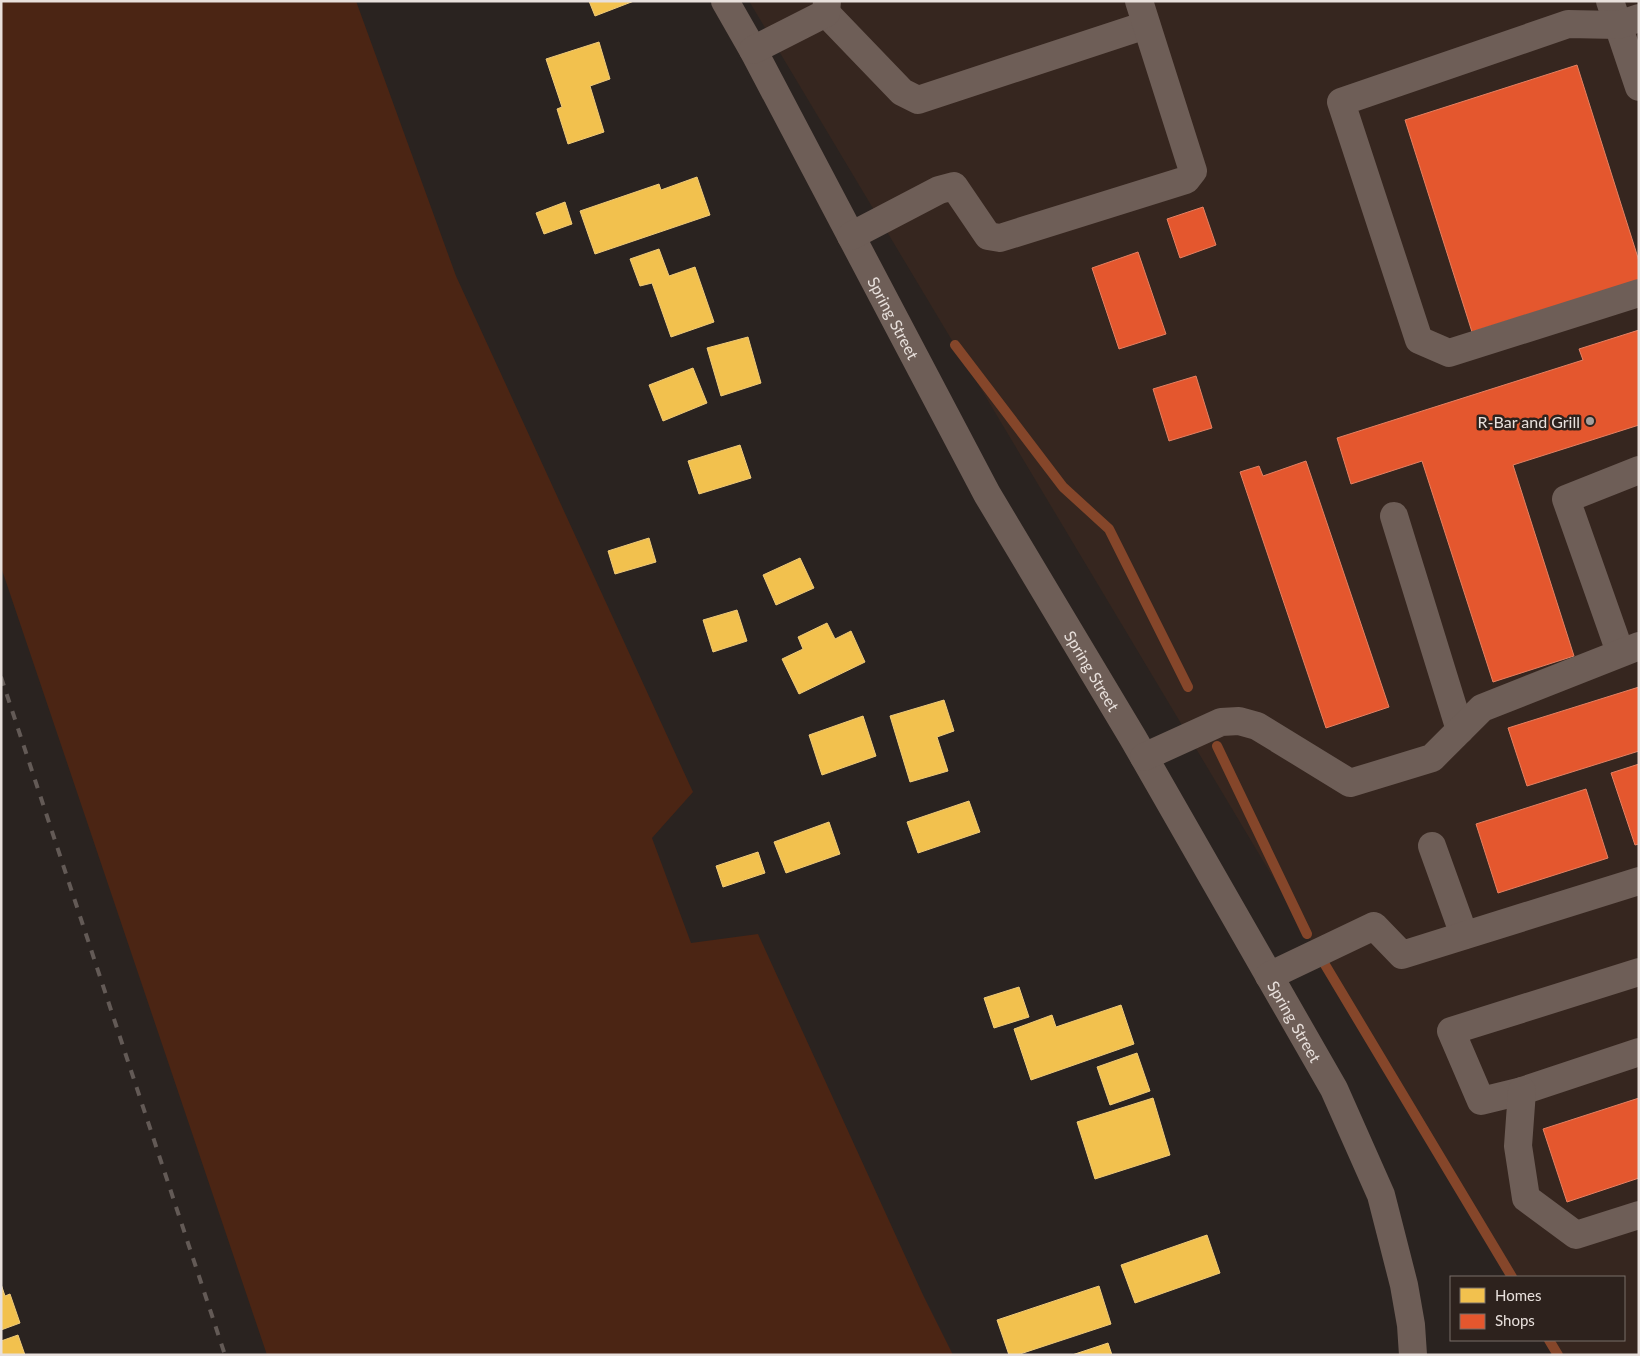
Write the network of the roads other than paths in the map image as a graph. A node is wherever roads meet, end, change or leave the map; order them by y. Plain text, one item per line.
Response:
1 (725, 1) edge
2 (827, 7) edge
3 (1142, 13) edge
4 (1622, 15) edge
5 (753, 50) junction
6 (1639, 87) edge
7 (851, 236) junction
8 (1639, 293) edge
9 (1639, 470) edge
10 (1394, 516) dead end
11 (1629, 649) edge
12 (1460, 730) junction
13 (1144, 757) junction
14 (1432, 846) dead end
15 (1639, 881) edge
16 (1464, 936) junction
17 (1639, 972) edge
18 (1269, 976) junction
19 (1639, 1052) edge
20 (1522, 1091) junction
21 (1639, 1215) edge
22 (1412, 1355) edge

1 - 5 street, Spring Street
2 - 3 street
2 - 5 street
3 - 7 street
4 - 6 street
4 - 8 street
5 - 7 street, Spring Street
7 - 13 street, Spring Street
9 - 11 street
10 - 12 street
11 - 12 street
12 - 13 street
13 - 18 street, Spring Street
14 - 16 street
15 - 16 street
16 - 18 street
17 - 20 street
18 - 22 street, Spring Street
19 - 20 street
20 - 21 street

